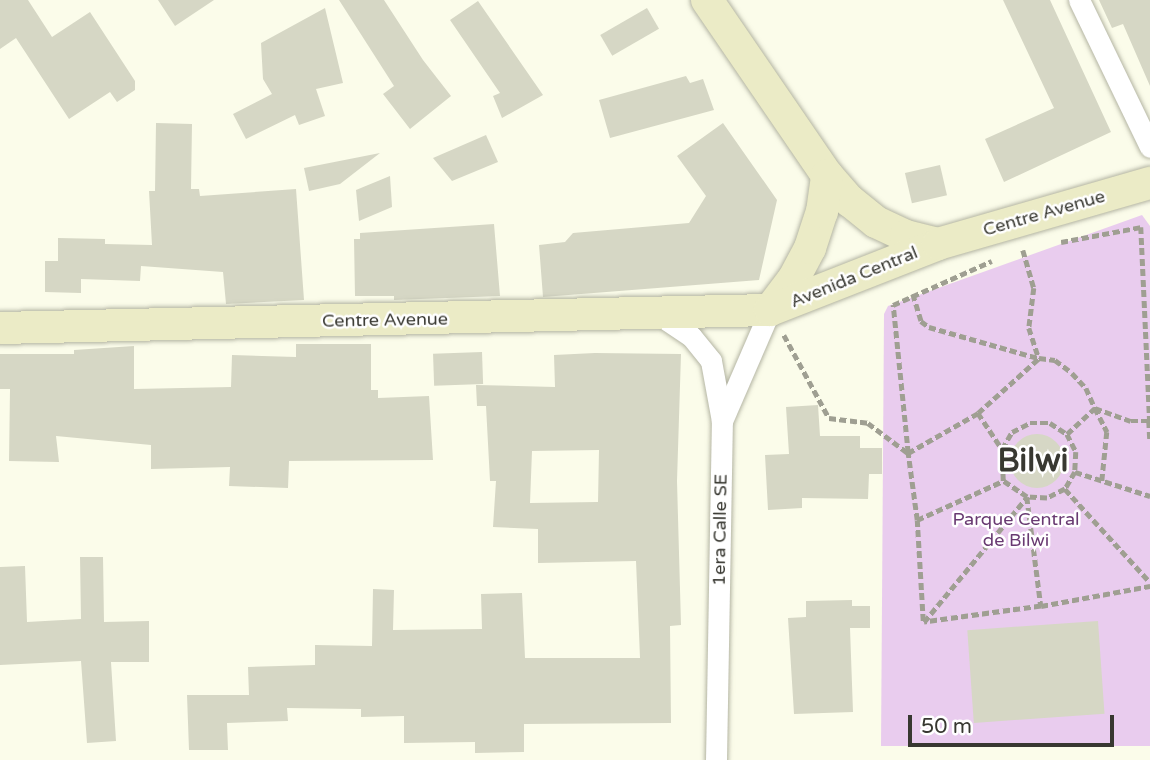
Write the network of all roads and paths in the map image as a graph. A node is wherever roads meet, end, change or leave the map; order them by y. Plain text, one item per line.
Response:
1 (707, 0) edge
2 (1079, 0) edge
3 (1150, 147) edge
4 (827, 175) junction
5 (1150, 183) edge
6 (938, 244) junction
7 (1049, 244) dead end
8 (1036, 246) dead end
9 (1023, 249) junction
10 (1011, 254) dead end
11 (999, 259) dead end
12 (913, 294) junction
13 (770, 310) junction
14 (658, 314) junction
15 (0, 328) edge
16 (1038, 358) junction
17 (1096, 408) junction
18 (978, 413) junction
19 (722, 421) junction
20 (1149, 422) edge
21 (1067, 434) junction
22 (1150, 440) edge
23 (1002, 449) junction
24 (908, 453) junction
25 (1075, 472) junction
26 (1003, 481) junction
27 (1102, 481) junction
28 (1065, 489) junction
29 (1150, 496) edge
30 (1027, 497) junction
31 (917, 520) junction
32 (1150, 584) edge
33 (1041, 606) junction
34 (923, 622) junction
35 (716, 760) edge

1 - 4 street
2 - 3 street
4 - 6 street
4 - 13 street
5 - 6 street, Centre Avenue
6 - 13 street, Avenida Central
7 - 20 path
8 - 9 path
9 - 10 path
9 - 16 path
11 - 12 path
12 - 16 path
12 - 24 path
13 - 14 street, Centre Avenue
13 - 19 street, 1era Calle SE
13 - 24 path
14 - 15 street, Centre Avenue
14 - 19 street
16 - 17 path
16 - 18 path
17 - 20 path
17 - 21 path
17 - 27 path
18 - 23 path
18 - 24 path
19 - 35 street, 1era Calle SE
20 - 22 path
21 - 23 path
21 - 25 path
23 - 26 path
24 - 31 path
25 - 27 path
25 - 28 path
26 - 30 path
26 - 31 path
27 - 29 path
28 - 30 path
28 - 32 path
30 - 33 path
30 - 34 path
31 - 34 path
32 - 33 path
33 - 34 path

